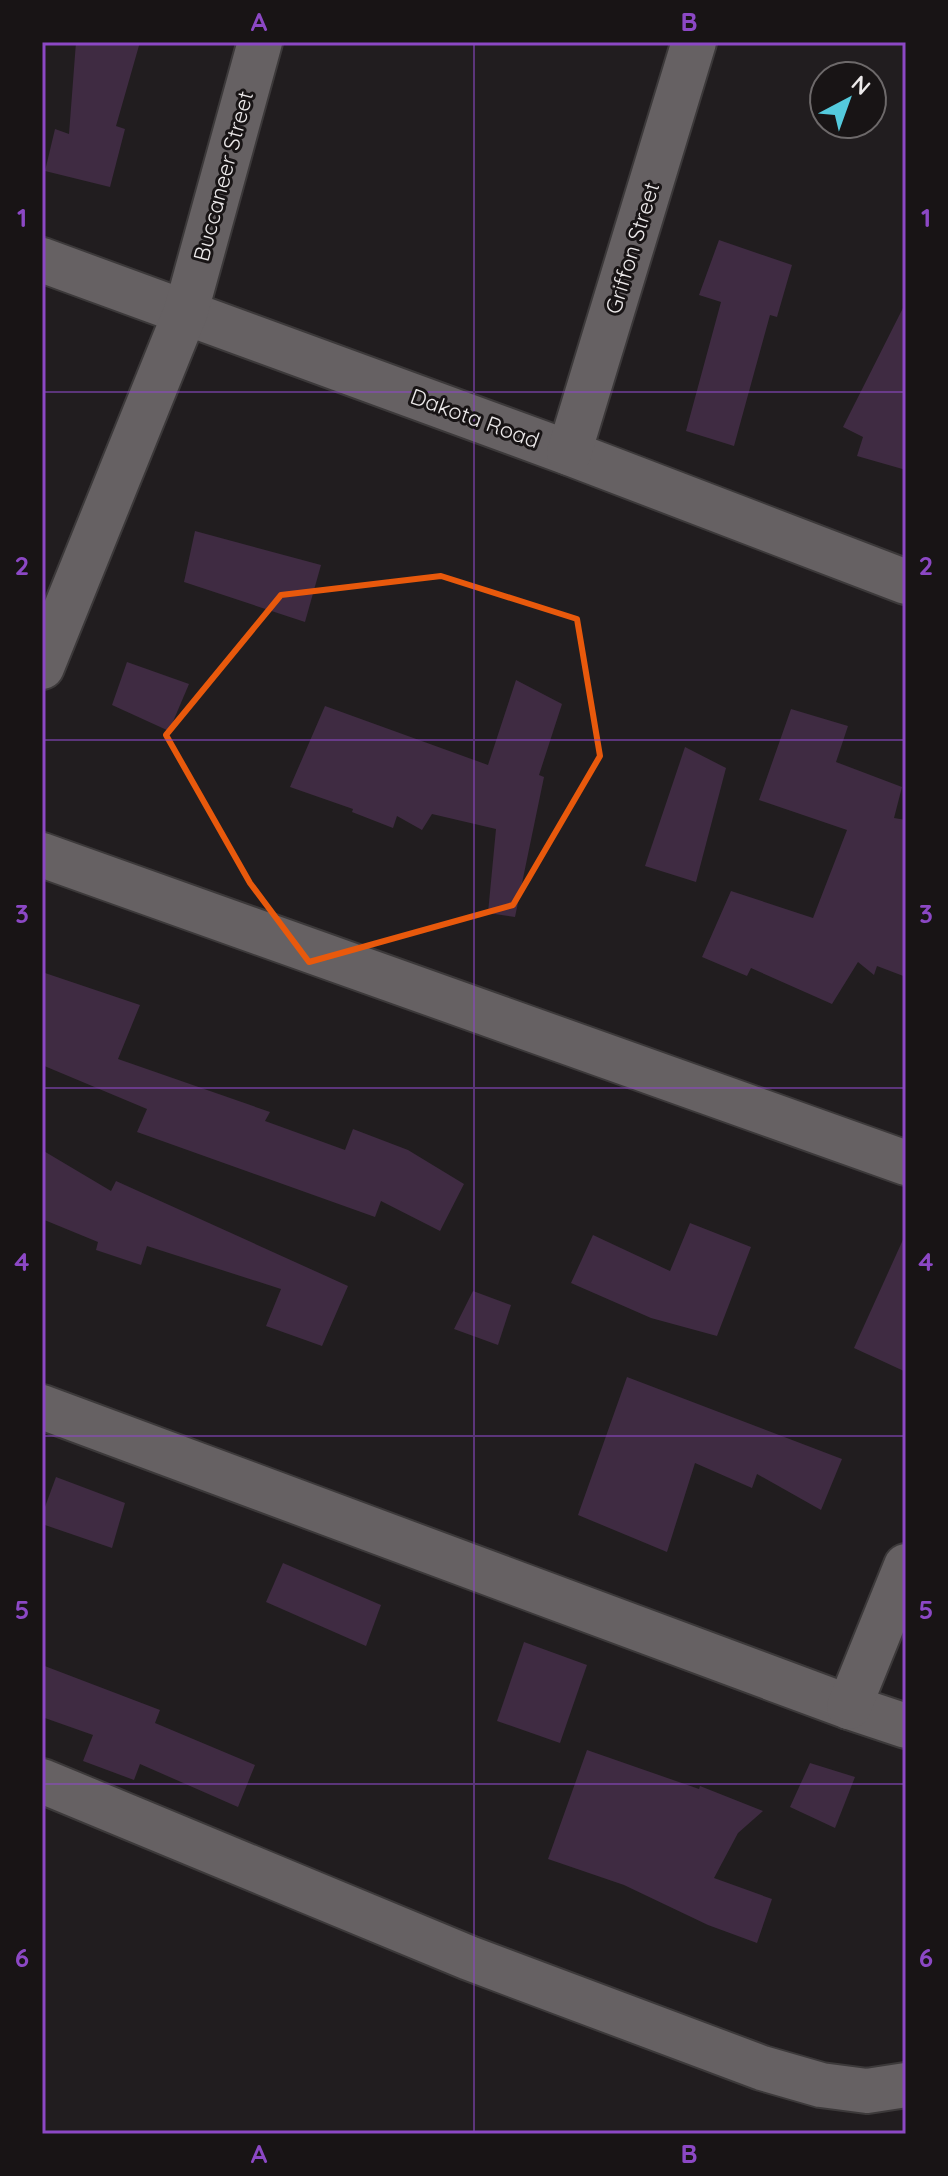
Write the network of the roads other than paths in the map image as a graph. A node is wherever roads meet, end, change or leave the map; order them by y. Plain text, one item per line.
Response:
1 (260, 42) edge
2 (694, 42) edge
3 (42, 260) edge
4 (186, 311) junction
5 (569, 453) junction
6 (906, 582) edge
7 (42, 667) edge
8 (42, 855) edge
9 (906, 1163) edge
10 (42, 1407) edge
11 (906, 1566) edge
12 (849, 1707) junction
13 (906, 1726) edge
14 (42, 1781) edge
15 (906, 2085) edge

1 - 4 street, Buccaneer Street
2 - 5 street, Griffon Street
3 - 4 street, Dakota Road
4 - 5 street, Dakota Road
4 - 7 street, Buccaneer Street
5 - 6 street, Dakota Road
8 - 9 street
10 - 12 street
11 - 12 street
12 - 13 street
14 - 15 street

